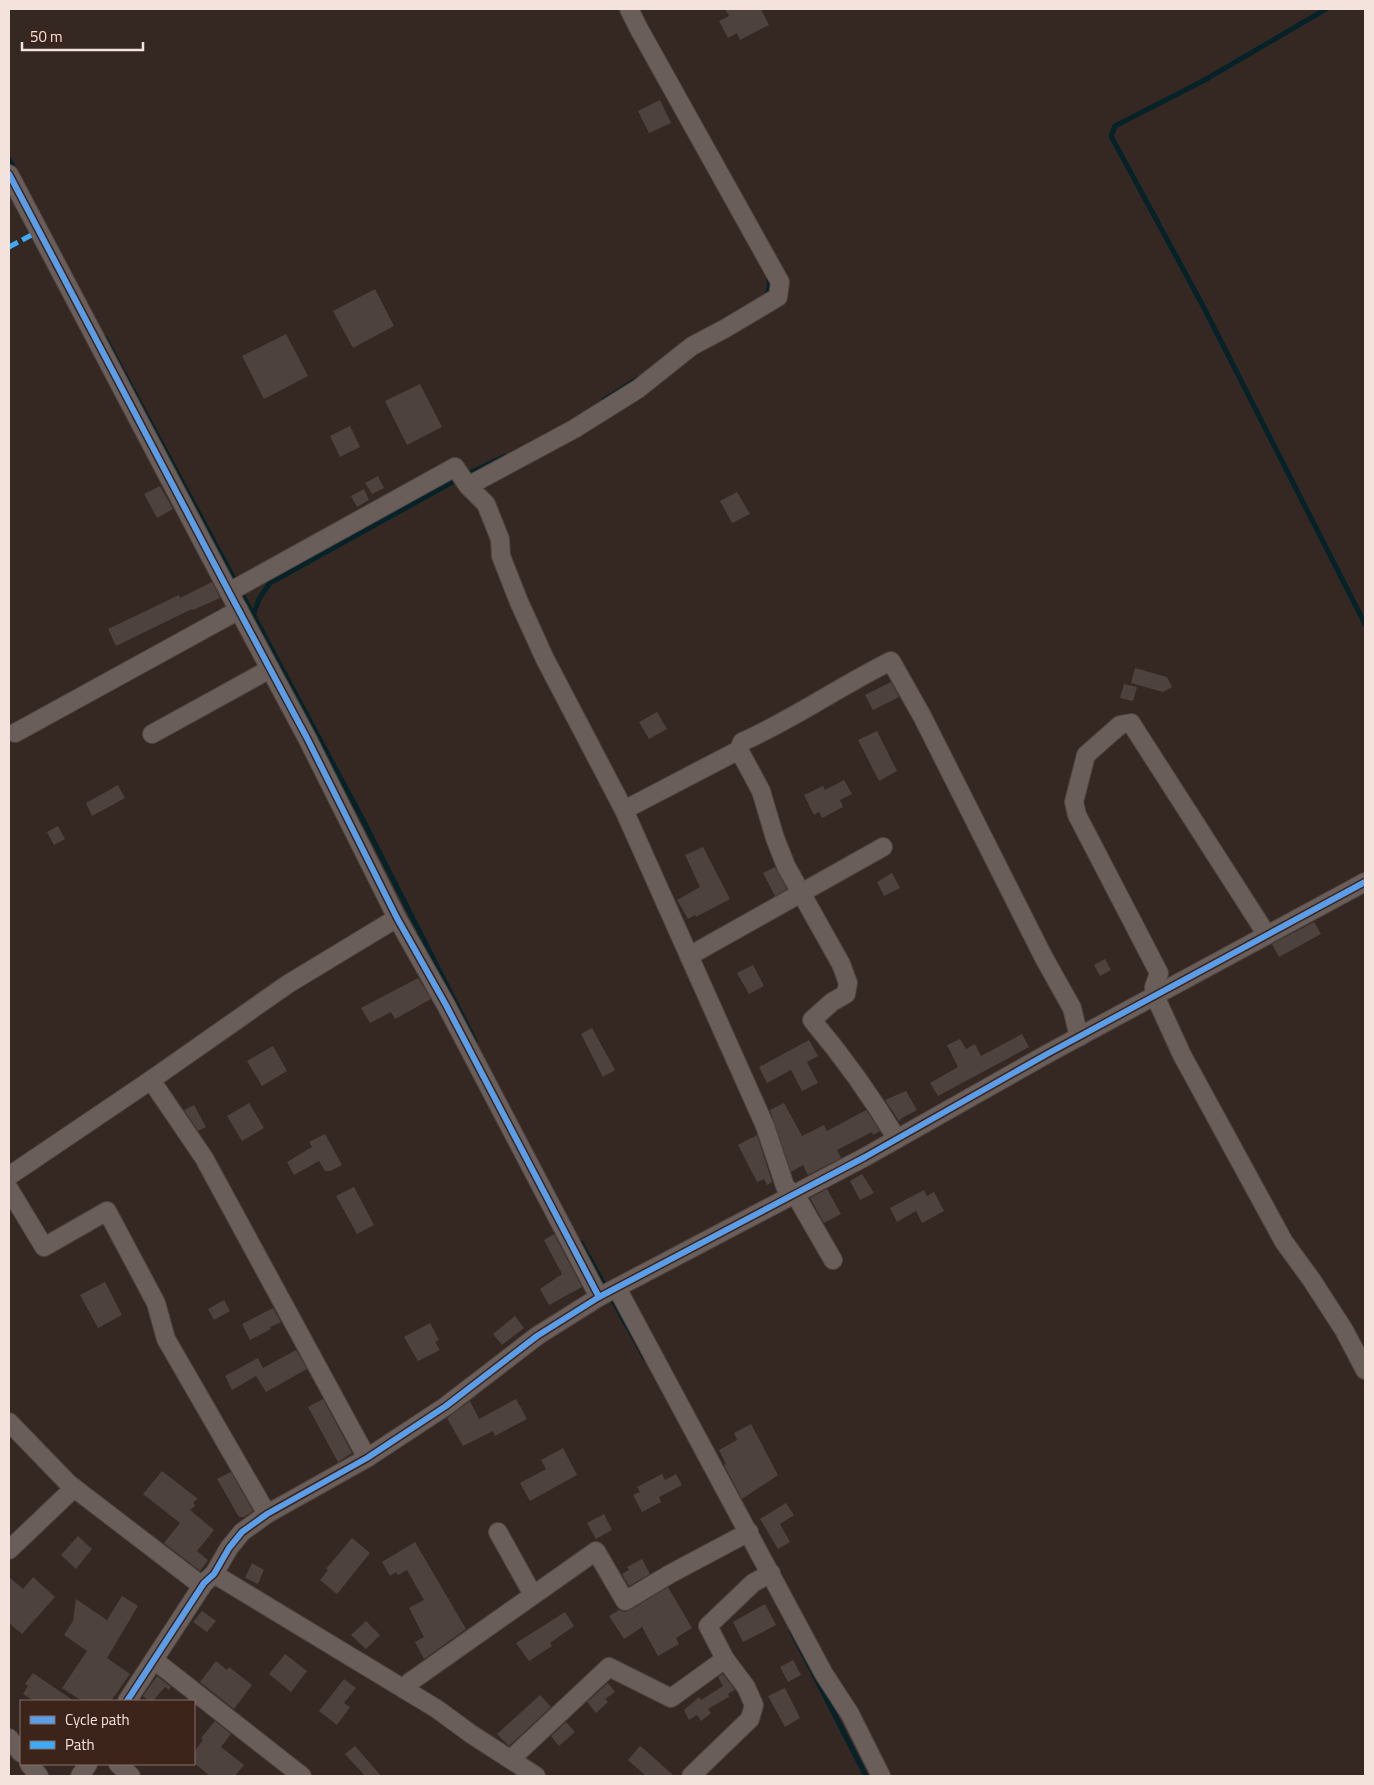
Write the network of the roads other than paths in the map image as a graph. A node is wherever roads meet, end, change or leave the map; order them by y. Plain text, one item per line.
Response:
1 (629, 9) edge
2 (9, 174) edge
3 (468, 486) junction
4 (229, 592) junction
5 (240, 610) junction
6 (270, 668) junction
7 (15, 733) dead end
8 (152, 734) dead end
9 (739, 750) junction
10 (624, 810) junction
11 (883, 847) dead end
12 (1365, 882) edge
13 (801, 894) junction
14 (397, 918) junction
15 (1266, 935) junction
16 (689, 956) junction
17 (1155, 996) junction
18 (1079, 1037) junction
19 (151, 1080) junction
20 (897, 1139) junction
21 (9, 1176) edge
22 (9, 1189) edge
23 (792, 1194) junction
24 (833, 1260) dead end
25 (617, 1288) junction
26 (599, 1297) junction
27 (1365, 1370) edge
28 (9, 1422) edge
29 (367, 1458) junction
30 (74, 1488) junction
31 (267, 1514) junction
32 (498, 1532) dead end
33 (749, 1532) junction
34 (9, 1550) edge
35 (771, 1573) junction
36 (209, 1578) junction
37 (533, 1595) junction
38 (725, 1659) junction
39 (154, 1660) junction
40 (404, 1689) junction
41 (128, 1700) edge
42 (9, 1738) edge
43 (20, 1753) edge
44 (510, 1760) junction
45 (30, 1765) edge
46 (87, 1765) edge
47 (119, 1765) edge
48 (39, 1776) edge
49 (80, 1776) edge
50 (131, 1776) edge
51 (302, 1776) edge
52 (536, 1776) edge
53 (691, 1776) edge
54 (881, 1776) edge

1 - 3 street
2 - 4 street
3 - 4 street
3 - 10 street
4 - 5 street
5 - 6 street
5 - 7 street
6 - 8 street
6 - 14 street
9 - 10 street
9 - 13 street
9 - 18 street
10 - 16 street
11 - 13 street
12 - 15 street
13 - 16 street
13 - 20 street
14 - 19 street
14 - 26 street
15 - 17 street
15 - 17 street
16 - 23 street
17 - 18 street
17 - 27 street
18 - 20 street
19 - 21 street
19 - 29 street
20 - 23 street
22 - 31 street
23 - 24 street
23 - 25 street
25 - 26 street
25 - 33 street
26 - 29 street
28 - 30 street
29 - 31 street
30 - 34 street
30 - 36 street
31 - 36 street
32 - 37 street
33 - 35 street
33 - 37 street
35 - 38 street
35 - 54 street
36 - 39 street
36 - 40 street
37 - 40 street
38 - 44 street
38 - 53 street
39 - 41 street
39 - 51 street
40 - 44 street
42 - 43 street
44 - 52 street
45 - 48 street
46 - 49 street
47 - 50 street

